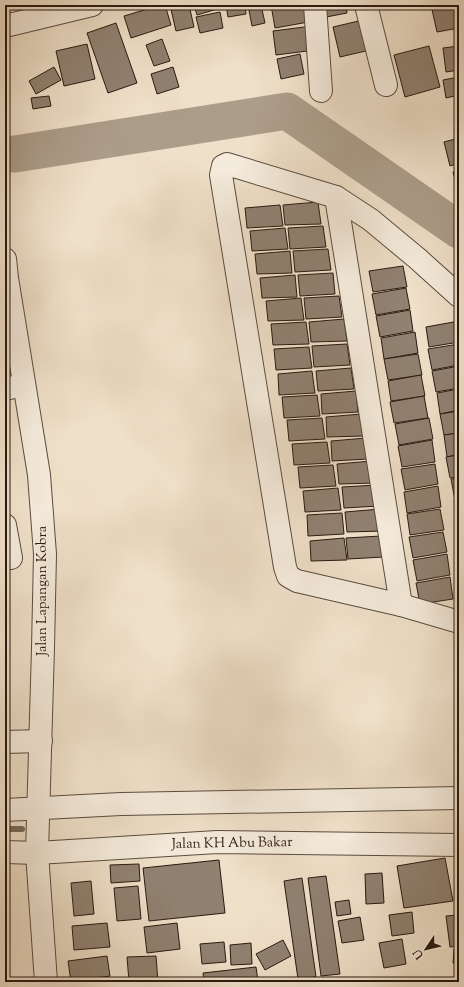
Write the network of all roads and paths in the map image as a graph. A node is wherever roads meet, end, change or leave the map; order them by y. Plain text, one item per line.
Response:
1 (92, 5) edge
2 (315, 5) edge
3 (366, 5) edge
4 (5, 26) edge
5 (386, 85) dead end
6 (321, 91) dead end
7 (336, 197) junction
8 (6, 272) edge
9 (459, 296) edge
10 (14, 387) edge
11 (5, 525) edge
12 (11, 558) dead end
13 (401, 605) junction
14 (459, 622) edge
15 (41, 741) junction
16 (5, 742) edge
17 (459, 798) edge
18 (37, 809) junction
19 (5, 810) edge
20 (459, 845) edge
21 (5, 852) edge
22 (36, 852) junction
23 (46, 982) edge

1 - 4 street
2 - 6 street
3 - 5 street
7 - 9 street
7 - 13 street
7 - 13 street
8 - 10 street, Jalan Lapangan Kobra
10 - 15 street, Jalan Lapangan Kobra
11 - 12 street
13 - 14 street
15 - 16 street
15 - 18 street, Jalan Lapangan Kobra
17 - 18 street
18 - 19 street
18 - 22 street, Jalan Lapangan Kobra
20 - 22 street, Jalan KH Abu Bakar
21 - 22 street, Jalan KH Abu Bakar
22 - 23 street, Jalan Lapangan Kobra

